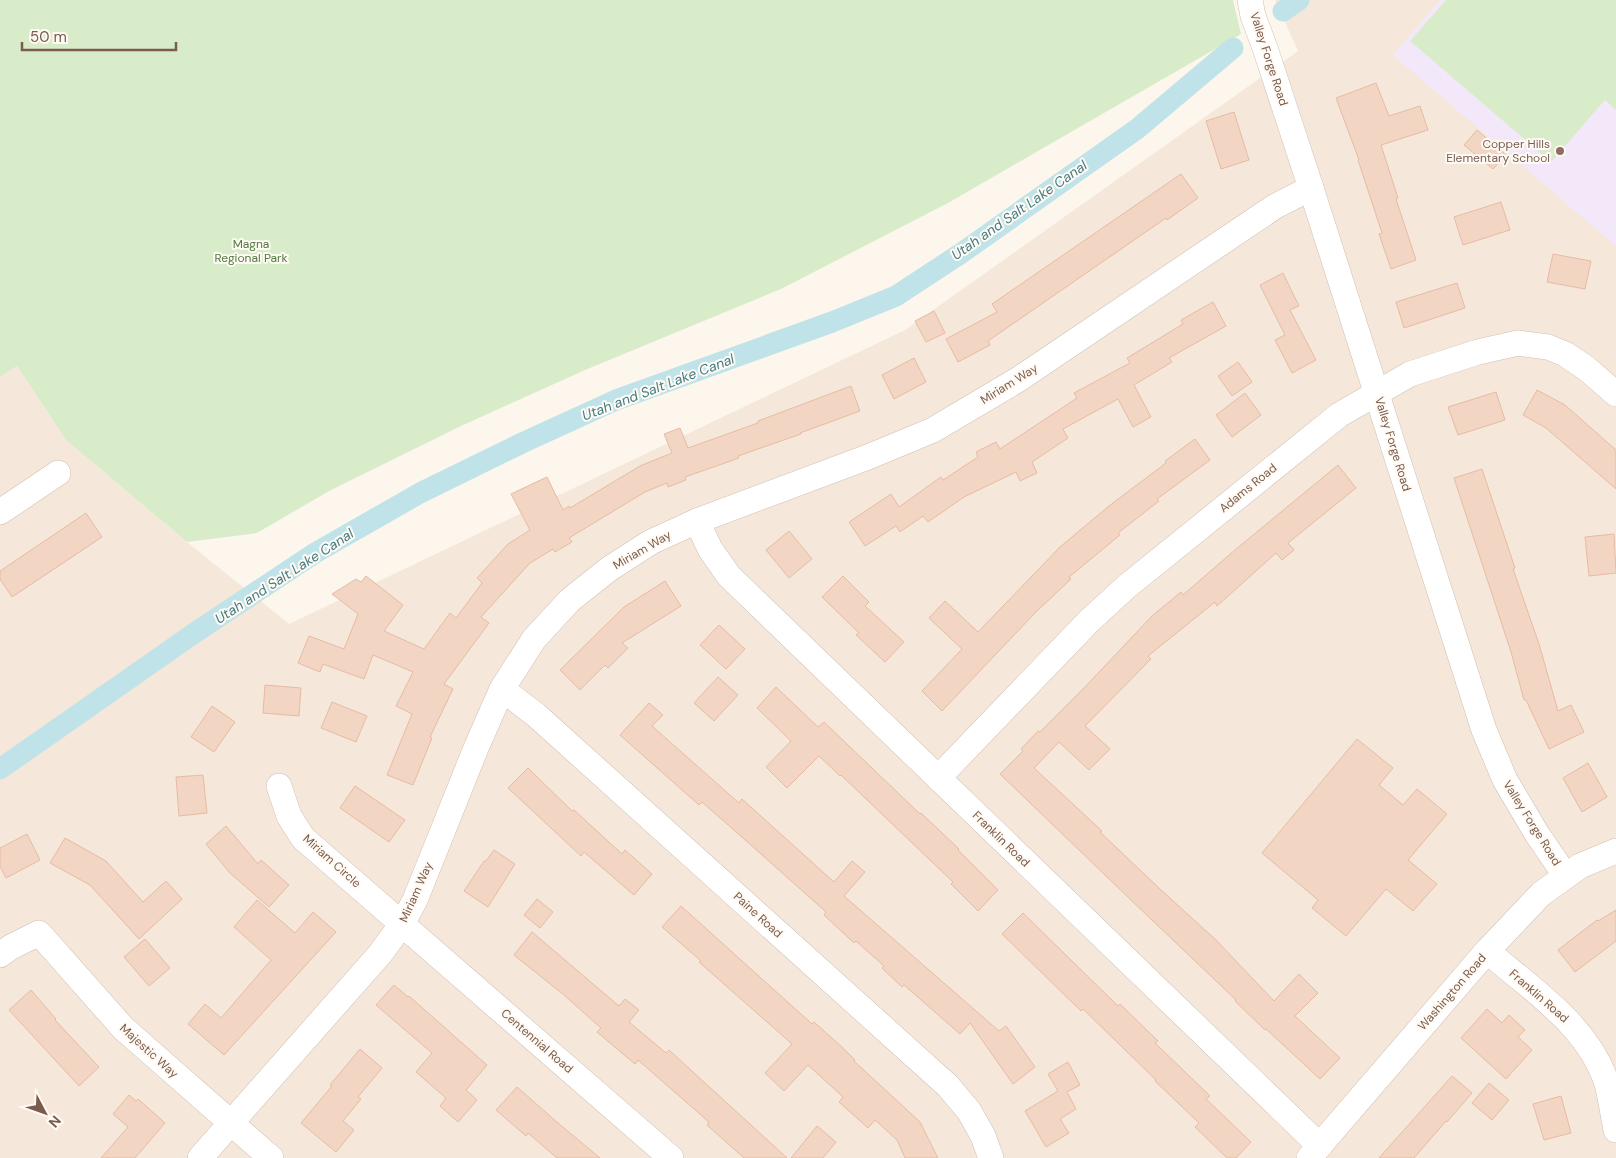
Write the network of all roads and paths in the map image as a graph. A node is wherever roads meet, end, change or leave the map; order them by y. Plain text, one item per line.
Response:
1 (1252, 8) edge
2 (1311, 188) junction
3 (1376, 393) junction
4 (1616, 394) edge
5 (58, 472) dead end
6 (0, 512) edge
7 (697, 521) junction
8 (502, 690) junction
9 (938, 778) junction
10 (278, 786) dead end
11 (1616, 851) edge
12 (1565, 875) junction
13 (402, 924) junction
14 (1487, 951) junction
15 (0, 955) edge
16 (230, 1123) junction
17 (1616, 1130) edge
18 (1315, 1152) edge
19 (200, 1158) edge
20 (271, 1158) edge
21 (671, 1158) edge
22 (991, 1158) edge

1 - 2 street, Valley Forge Road
2 - 3 street, Valley Forge Road
2 - 7 street, Miriam Way
3 - 4 street, Adams Road
3 - 9 street, Adams Road
3 - 12 street, Valley Forge Road
5 - 6 street
7 - 8 street, Miriam Way
7 - 9 street, Franklin Road
8 - 13 street, Miriam Way
8 - 22 street, Paine Road
9 - 18 street, Franklin Road
10 - 13 street, Miriam Circle
11 - 12 street, Washington Road
12 - 14 street, Washington Road
13 - 16 street, Miriam Way
13 - 21 street, Centennial Road
14 - 17 street, Franklin Road
14 - 18 street, Washington Road
15 - 16 street, Majestic Way
16 - 19 street, Miriam Way
16 - 20 street, Majestic Way

